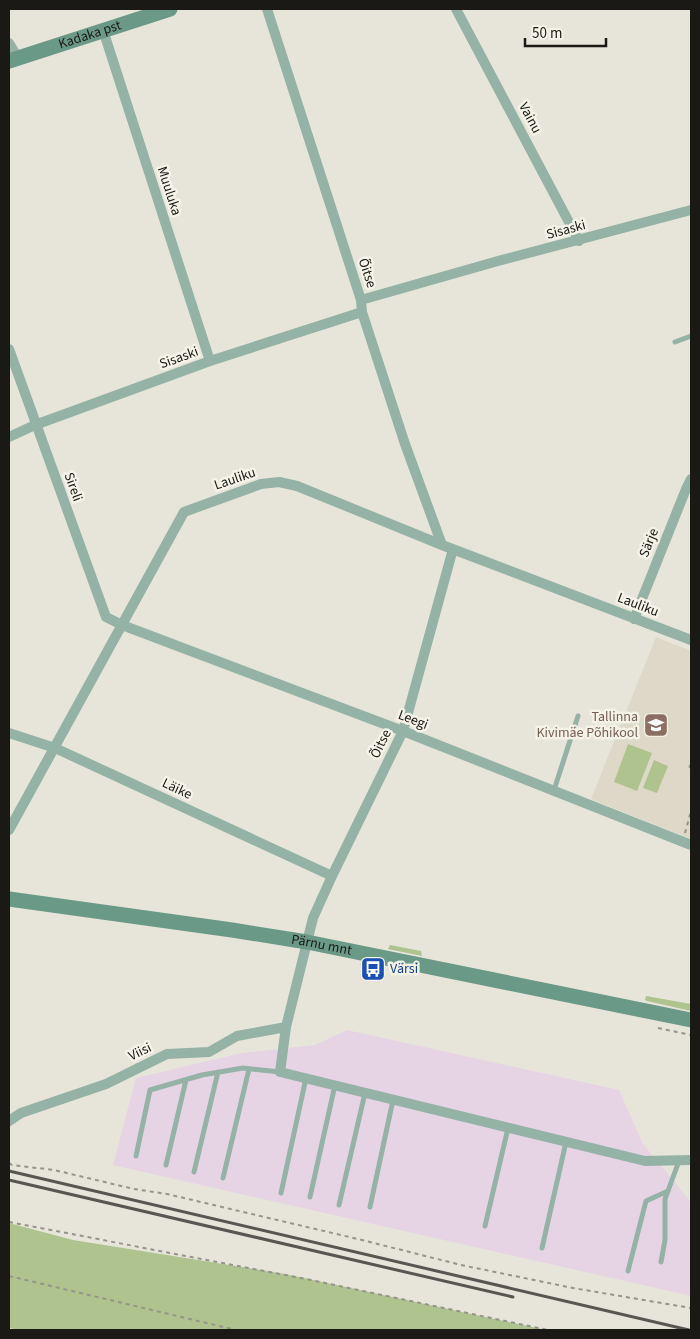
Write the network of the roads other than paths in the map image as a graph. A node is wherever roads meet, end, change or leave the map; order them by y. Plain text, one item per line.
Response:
1 (170, 9) edge
2 (267, 9) edge
3 (456, 9) edge
4 (103, 30) junction
5 (9, 42) edge
6 (13, 59) edge
7 (691, 210) edge
8 (579, 241) junction
9 (361, 300) junction
10 (362, 312) junction
11 (691, 336) edge
12 (675, 342) dead end
13 (9, 349) edge
14 (210, 361) junction
15 (35, 425) junction
16 (9, 437) edge
17 (691, 479) edge
18 (442, 545) junction
19 (453, 549) junction
20 (634, 618) junction
21 (122, 625) junction
22 (691, 640) edge
23 (578, 716) dead end
24 (403, 731) junction
25 (9, 733) edge
26 (55, 748) junction
27 (554, 791) junction
28 (9, 830) edge
29 (687, 843) edge
30 (332, 876) junction
31 (9, 899) edge
32 (307, 942) junction
33 (691, 1020) edge
34 (286, 1027) junction
35 (249, 1068) junction
36 (218, 1072) junction
37 (280, 1072) junction
38 (306, 1078) junction
39 (186, 1080) junction
40 (335, 1086) junction
41 (365, 1093) junction
42 (393, 1100) junction
43 (9, 1121) edge
44 (508, 1127) junction
45 (566, 1142) junction
46 (136, 1156) dead end
47 (680, 1160) junction
48 (691, 1160) edge
49 (166, 1166) dead end
50 (194, 1172) dead end
51 (223, 1178) dead end
52 (668, 1191) junction
53 (281, 1192) dead end
54 (310, 1197) dead end
55 (339, 1205) dead end
56 (370, 1207) dead end
57 (485, 1226) dead end
58 (542, 1248) dead end
59 (661, 1262) dead end
60 (628, 1271) dead end

1 - 4 main road, Kadaka pst
2 - 9 street, Õitse
3 - 8 street, Vainu
4 - 6 main road, Kadaka pst
4 - 14 street, Muuluka
5 - 6 street
7 - 8 street, Sisaski
8 - 9 street, Sisaski
9 - 10 street, Õitse
10 - 14 street, Sisaski
10 - 18 street, Õitse
11 - 12 lane
13 - 15 street, Sireli
14 - 15 street, Sisaski
15 - 16 street, Sisaski
15 - 21 street, Sireli
17 - 20 street, Särje
18 - 19 street, Lauliku
18 - 21 street, Lauliku
19 - 20 street, Lauliku
19 - 24 street, Õitse
20 - 22 street, Lauliku
21 - 24 street, Leegi
21 - 26 street, Lauliku
23 - 27 lane
24 - 27 street, Leegi
24 - 30 street, Õitse
25 - 26 street, Läike
26 - 28 street, Lauliku
26 - 30 street, Läike
27 - 29 street, Leegi
30 - 32 street, Õitse
31 - 32 main road, Pärnu mnt
32 - 33 main road, Pärnu mnt
32 - 34 street
34 - 37 street
34 - 43 street, Viisi
35 - 36 lane
35 - 37 lane
35 - 51 lane
36 - 39 lane
36 - 50 lane
37 - 38 street
38 - 40 street
38 - 53 lane
39 - 46 lane
39 - 49 lane
40 - 41 street
40 - 54 lane
41 - 42 street
41 - 55 lane
42 - 44 street
42 - 56 lane
44 - 45 street
44 - 57 lane
45 - 47 street
45 - 58 lane
47 - 48 street
47 - 52 lane
52 - 59 lane
52 - 60 lane

